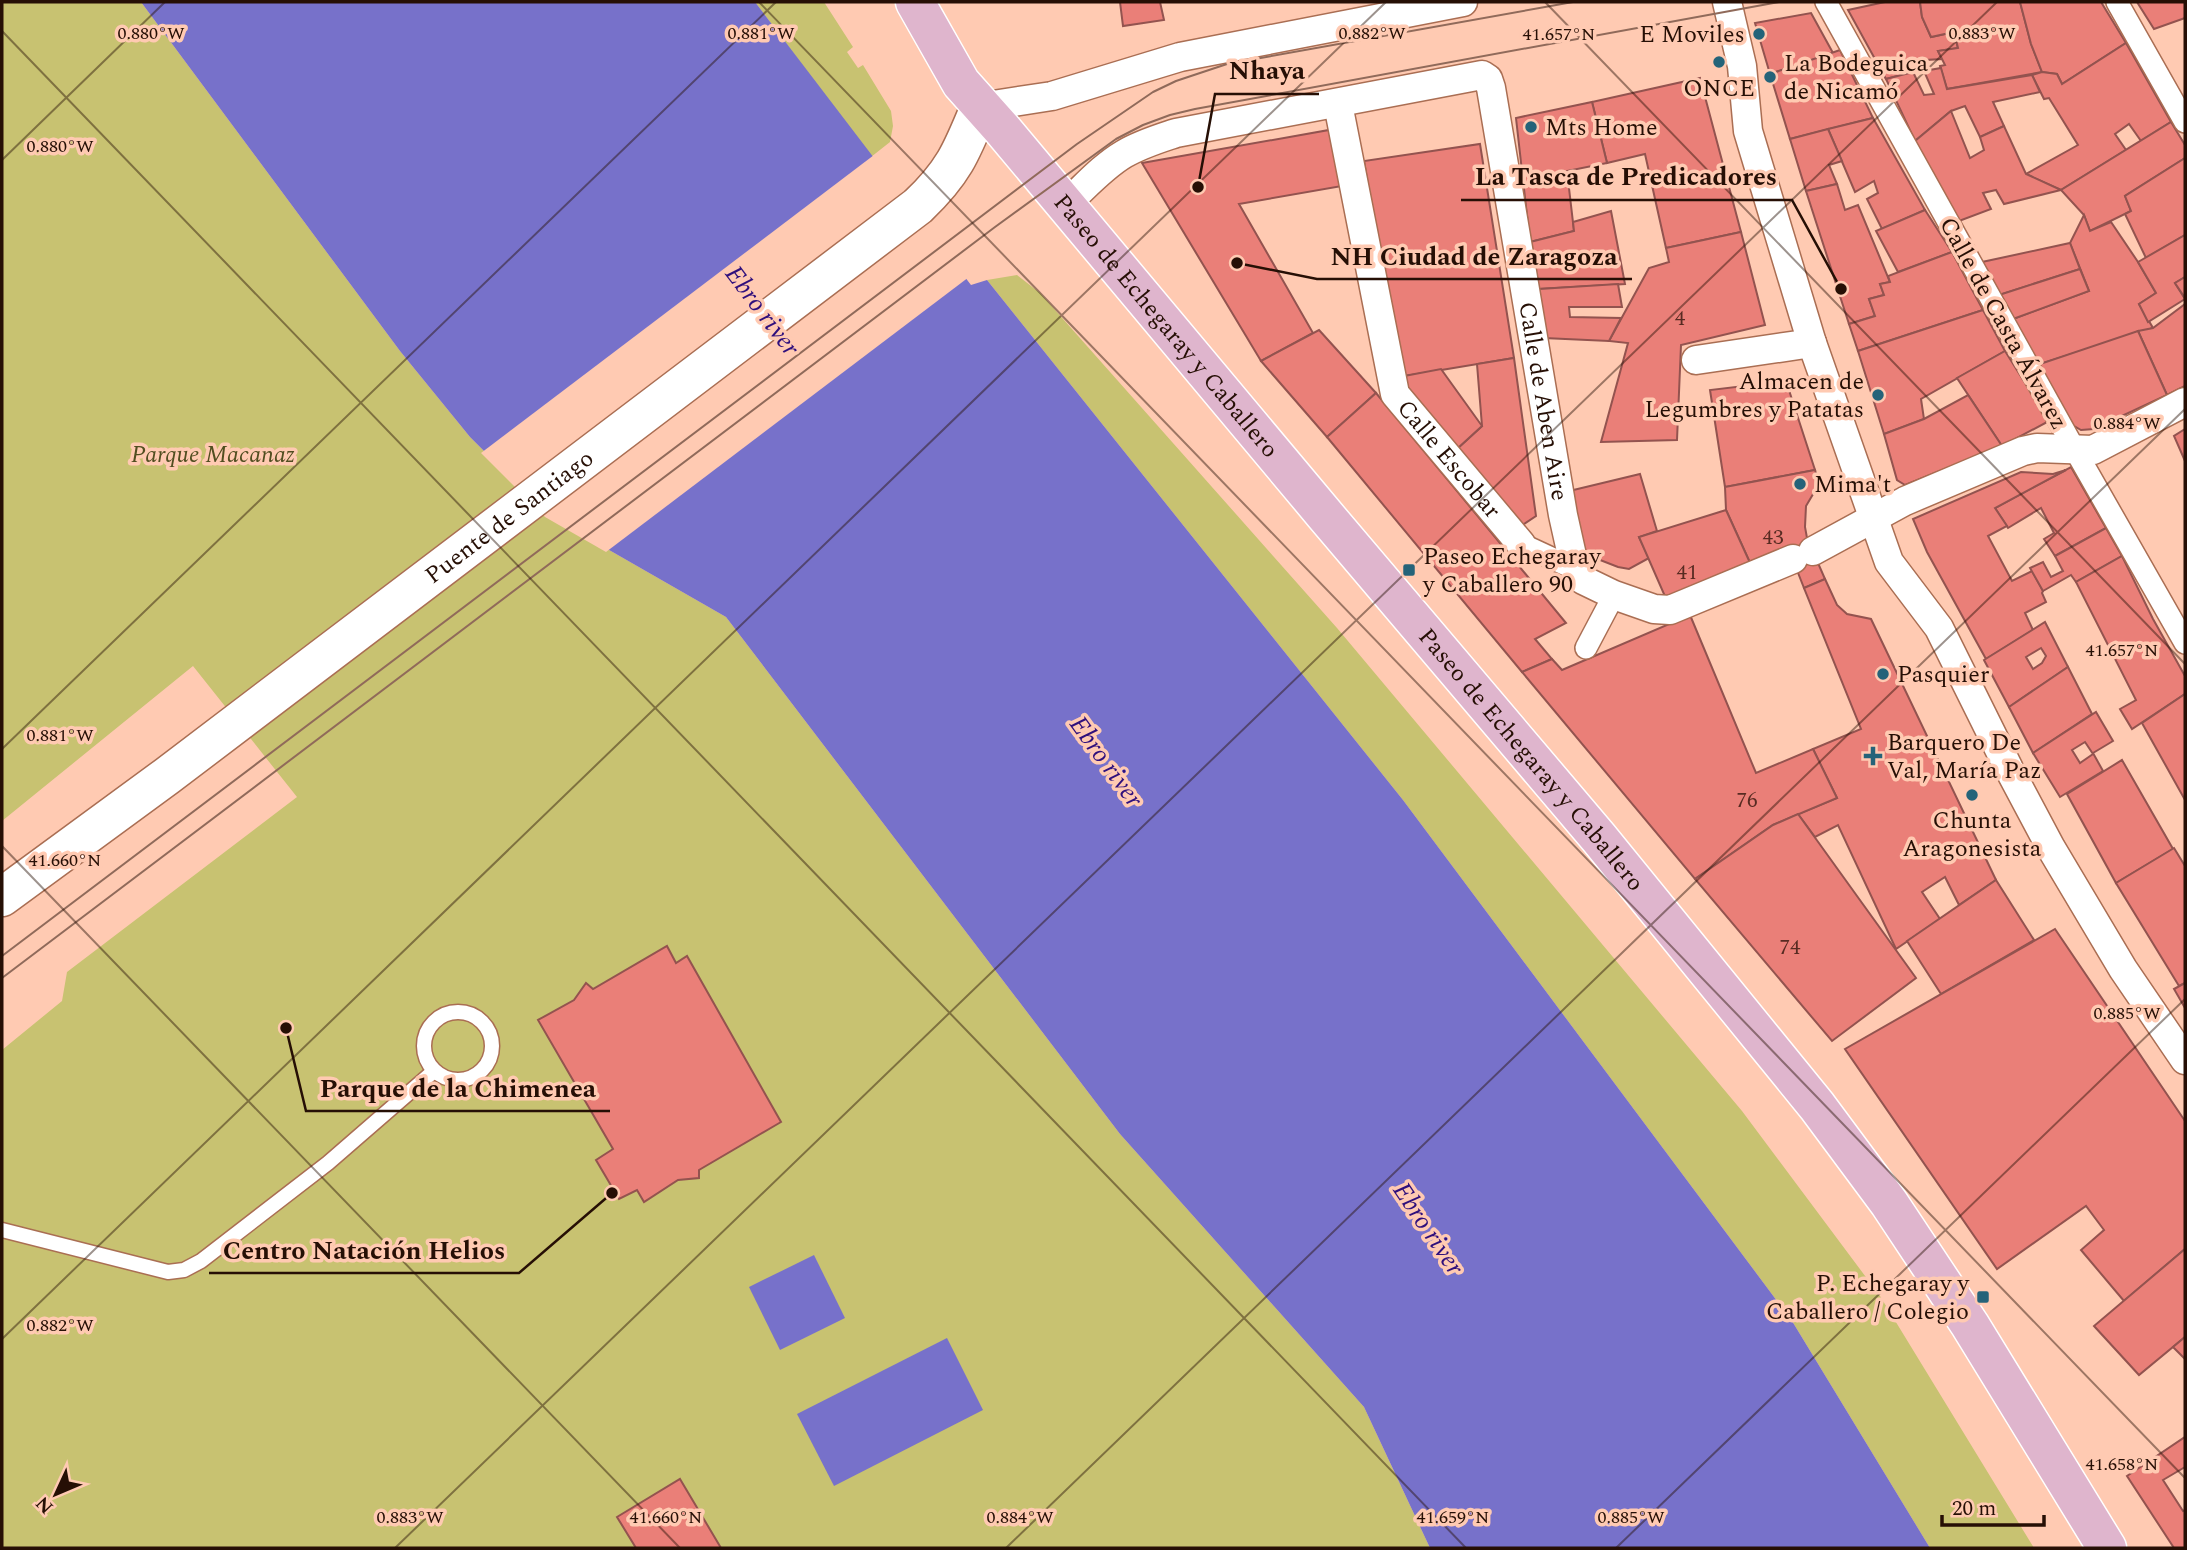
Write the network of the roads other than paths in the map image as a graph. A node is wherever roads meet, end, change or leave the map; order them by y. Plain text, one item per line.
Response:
1 (915, 2) edge
2 (1463, 2) edge
3 (1826, 2) edge
4 (2116, 2) edge
5 (1728, 6) edge
6 (1338, 104) junction
7 (980, 107) junction
8 (2185, 122) edge
9 (1065, 205) junction
10 (1812, 343) junction
11 (1696, 360) dead end
12 (2185, 402) edge
13 (2075, 450) junction
14 (1872, 518) junction
15 (1521, 544) joint
16 (1574, 569) junction
17 (1614, 595) junction
18 (2185, 643) edge
19 (1586, 648) dead end
20 (2, 897) edge
21 (2185, 1060) edge
22 (434, 1071) junction
23 (2, 1230) edge
24 (2107, 1548) edge

1 - 7 main road, Paseo de Echegaray y Caballero
2 - 7 street
3 - 13 street, Calle de Casta Álvarez
4 - 8 street
5 - 10 street
6 - 9 street
6 - 15 street, Calle Escobar
6 - 16 street, Calle de Aben Aire
7 - 9 main road, Paseo de Echegaray y Caballero
7 - 20 main road, Puente de Santiago
9 - 24 main road, Paseo de Echegaray y Caballero
10 - 11 street
10 - 14 street
12 - 13 street
13 - 14 street
13 - 18 street, Calle de Casta Álvarez
14 - 17 street
14 - 21 street
15 - 16 street, Calle Escobar
16 - 17 street
17 - 19 street
22 - 22 lane
22 - 23 lane

